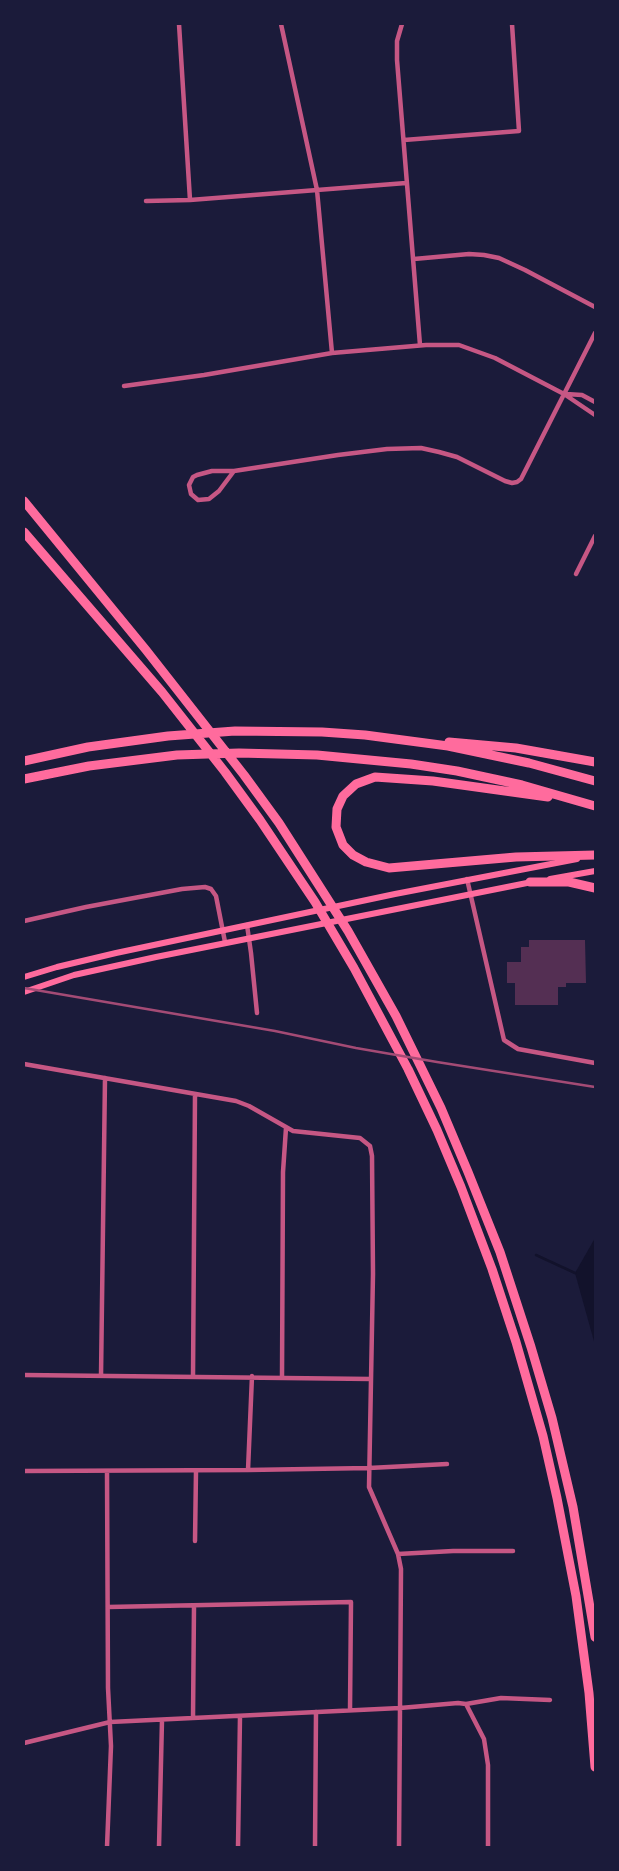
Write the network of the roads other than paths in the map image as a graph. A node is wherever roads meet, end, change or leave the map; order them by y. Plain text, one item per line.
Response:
1 (179, 24) edge
2 (282, 24) edge
3 (402, 24) edge
4 (512, 24) edge
5 (404, 140) junction
6 (406, 183) junction
7 (318, 190) junction
8 (190, 200) junction
9 (146, 201) dead end
10 (414, 259) junction
11 (595, 307) edge
12 (595, 333) edge
13 (420, 345) junction
14 (332, 353) junction
15 (124, 386) dead end
16 (564, 394) junction
17 (595, 402) edge
18 (595, 416) edge
19 (234, 471) junction
20 (24, 502) edge
21 (24, 532) edge
22 (595, 536) edge
23 (576, 574) dead end
24 (384, 737) junction
25 (24, 761) edge
26 (595, 762) edge
27 (24, 779) edge
28 (595, 781) edge
29 (591, 804) edge
30 (595, 855) edge
31 (595, 871) edge
32 (467, 879) junction
33 (530, 882) junction
34 (595, 888) edge
35 (470, 894) junction
36 (24, 921) edge
37 (247, 926) junction
38 (223, 931) junction
39 (249, 939) junction
40 (225, 942) junction
41 (24, 977) edge
42 (24, 992) edge
43 (257, 1013) dead end
44 (595, 1062) edge
45 (24, 1064) edge
46 (105, 1078) junction
47 (195, 1094) junction
48 (286, 1128) junction
49 (24, 1375) edge
50 (101, 1376) junction
51 (193, 1376) junction
52 (252, 1376) junction
53 (282, 1377) junction
54 (371, 1378) junction
55 (447, 1464) dead end
56 (369, 1468) junction
57 (248, 1470) junction
58 (24, 1471) edge
59 (107, 1471) junction
60 (196, 1471) junction
61 (195, 1541) dead end
62 (513, 1551) dead end
63 (398, 1554) junction
64 (194, 1606) junction
65 (108, 1607) junction
66 (595, 1637) edge
67 (550, 1700) dead end
68 (466, 1704) junction
69 (400, 1708) junction
70 (350, 1710) junction
71 (316, 1712) junction
72 (240, 1716) junction
73 (193, 1718) junction
74 (162, 1720) junction
75 (110, 1722) junction
76 (24, 1743) edge
77 (595, 1767) edge
78 (108, 1847) edge
79 (159, 1847) edge
80 (238, 1847) edge
81 (315, 1847) edge
82 (400, 1847) edge
83 (488, 1847) edge

1 - 8 street
2 - 7 street
3 - 5 street
4 - 5 street
5 - 6 street
6 - 7 street
6 - 10 street
7 - 8 street
7 - 14 street
8 - 9 street
10 - 11 street
10 - 13 street
12 - 16 street
13 - 14 street
13 - 16 street
14 - 15 street
16 - 17 street
16 - 18 street
16 - 19 street
19 - 19 street
20 - 66 highway
21 - 77 highway
22 - 23 street
24 - 25 highway
24 - 26 highway
24 - 28 highway
27 - 29 highway
29 - 30 highway
30 - 32 main road
31 - 33 main road
32 - 35 street
32 - 37 main road
33 - 34 highway
33 - 35 main road
35 - 39 main road
35 - 44 street
36 - 38 street
37 - 38 main road
37 - 39 street
38 - 40 street
38 - 41 main road
39 - 40 main road
39 - 43 street
40 - 42 main road
45 - 46 street
46 - 47 street
46 - 50 street
47 - 48 street
47 - 51 street
48 - 53 street
48 - 54 street
49 - 50 street
50 - 51 street
51 - 52 street
52 - 53 street
52 - 57 street
53 - 54 street
54 - 56 street
55 - 56 street
56 - 57 street
56 - 63 street
57 - 60 street
58 - 59 street
59 - 60 street
59 - 65 street
60 - 61 street
62 - 63 street
63 - 69 street
64 - 65 street
64 - 70 street
64 - 73 street
65 - 75 street
67 - 68 street
68 - 69 street
68 - 83 street
69 - 70 street
69 - 82 street
70 - 71 street
71 - 72 street
71 - 81 street
72 - 73 street
72 - 80 street
73 - 74 street
74 - 75 street
74 - 79 street
75 - 76 street
75 - 78 street

